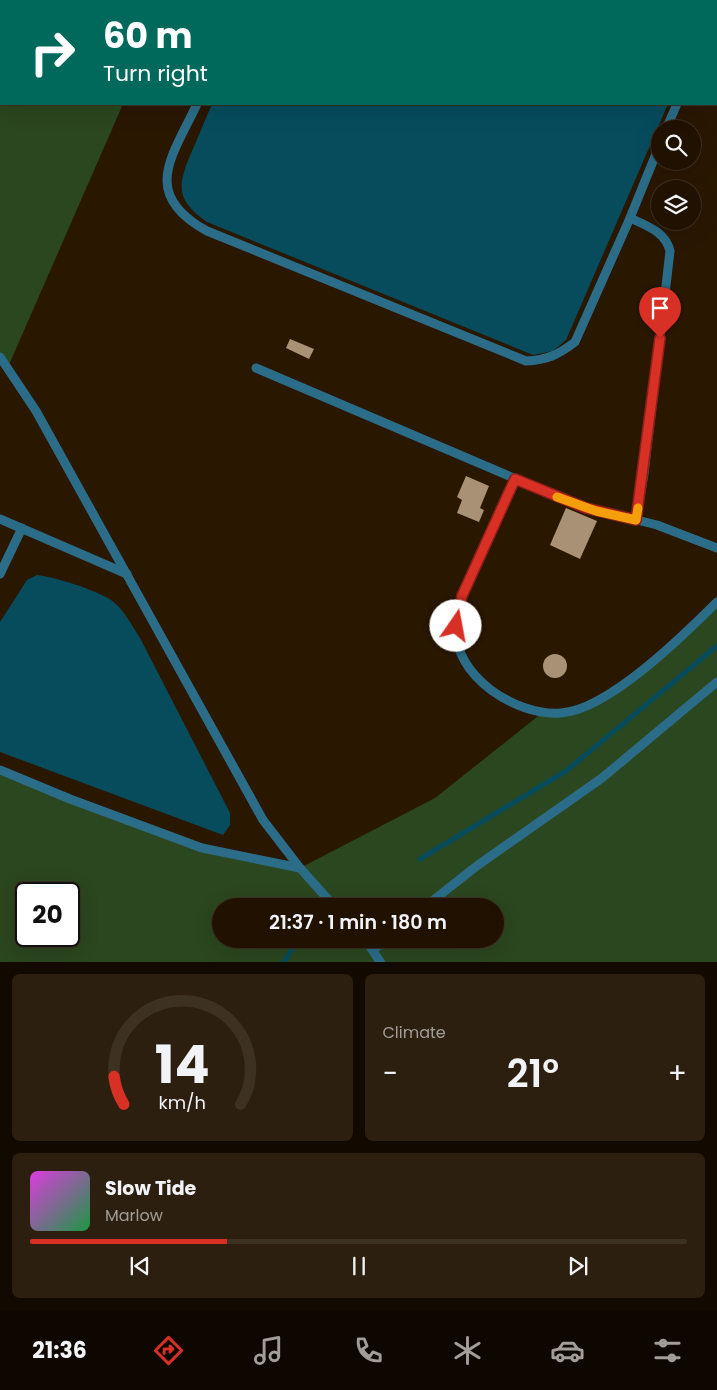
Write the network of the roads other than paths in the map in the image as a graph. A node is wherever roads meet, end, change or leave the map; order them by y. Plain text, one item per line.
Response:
1 (197, 105) edge
2 (677, 105) edge
3 (670, 120) edge
4 (651, 166) edge
5 (630, 218) junction
6 (0, 357) edge
7 (256, 368) dead end
8 (515, 479) junction
9 (0, 519) edge
10 (636, 520) junction
11 (22, 528) junction
12 (717, 548) edge
13 (0, 574) edge
14 (127, 574) junction
15 (717, 602) edge
16 (717, 682) edge
17 (0, 770) edge
18 (300, 868) junction
19 (327, 898) edge
20 (436, 898) edge
21 (376, 948) edge
22 (373, 950) joint
23 (381, 962) edge

1 - 5 lane
2 - 3 lane
4 - 5 lane
5 - 10 lane
6 - 14 lane
7 - 8 lane
8 - 10 lane
8 - 15 lane
9 - 11 lane
10 - 12 lane
11 - 13 lane
11 - 14 lane
14 - 18 lane
16 - 20 lane
17 - 18 lane
18 - 19 lane
21 - 22 lane
22 - 23 lane

